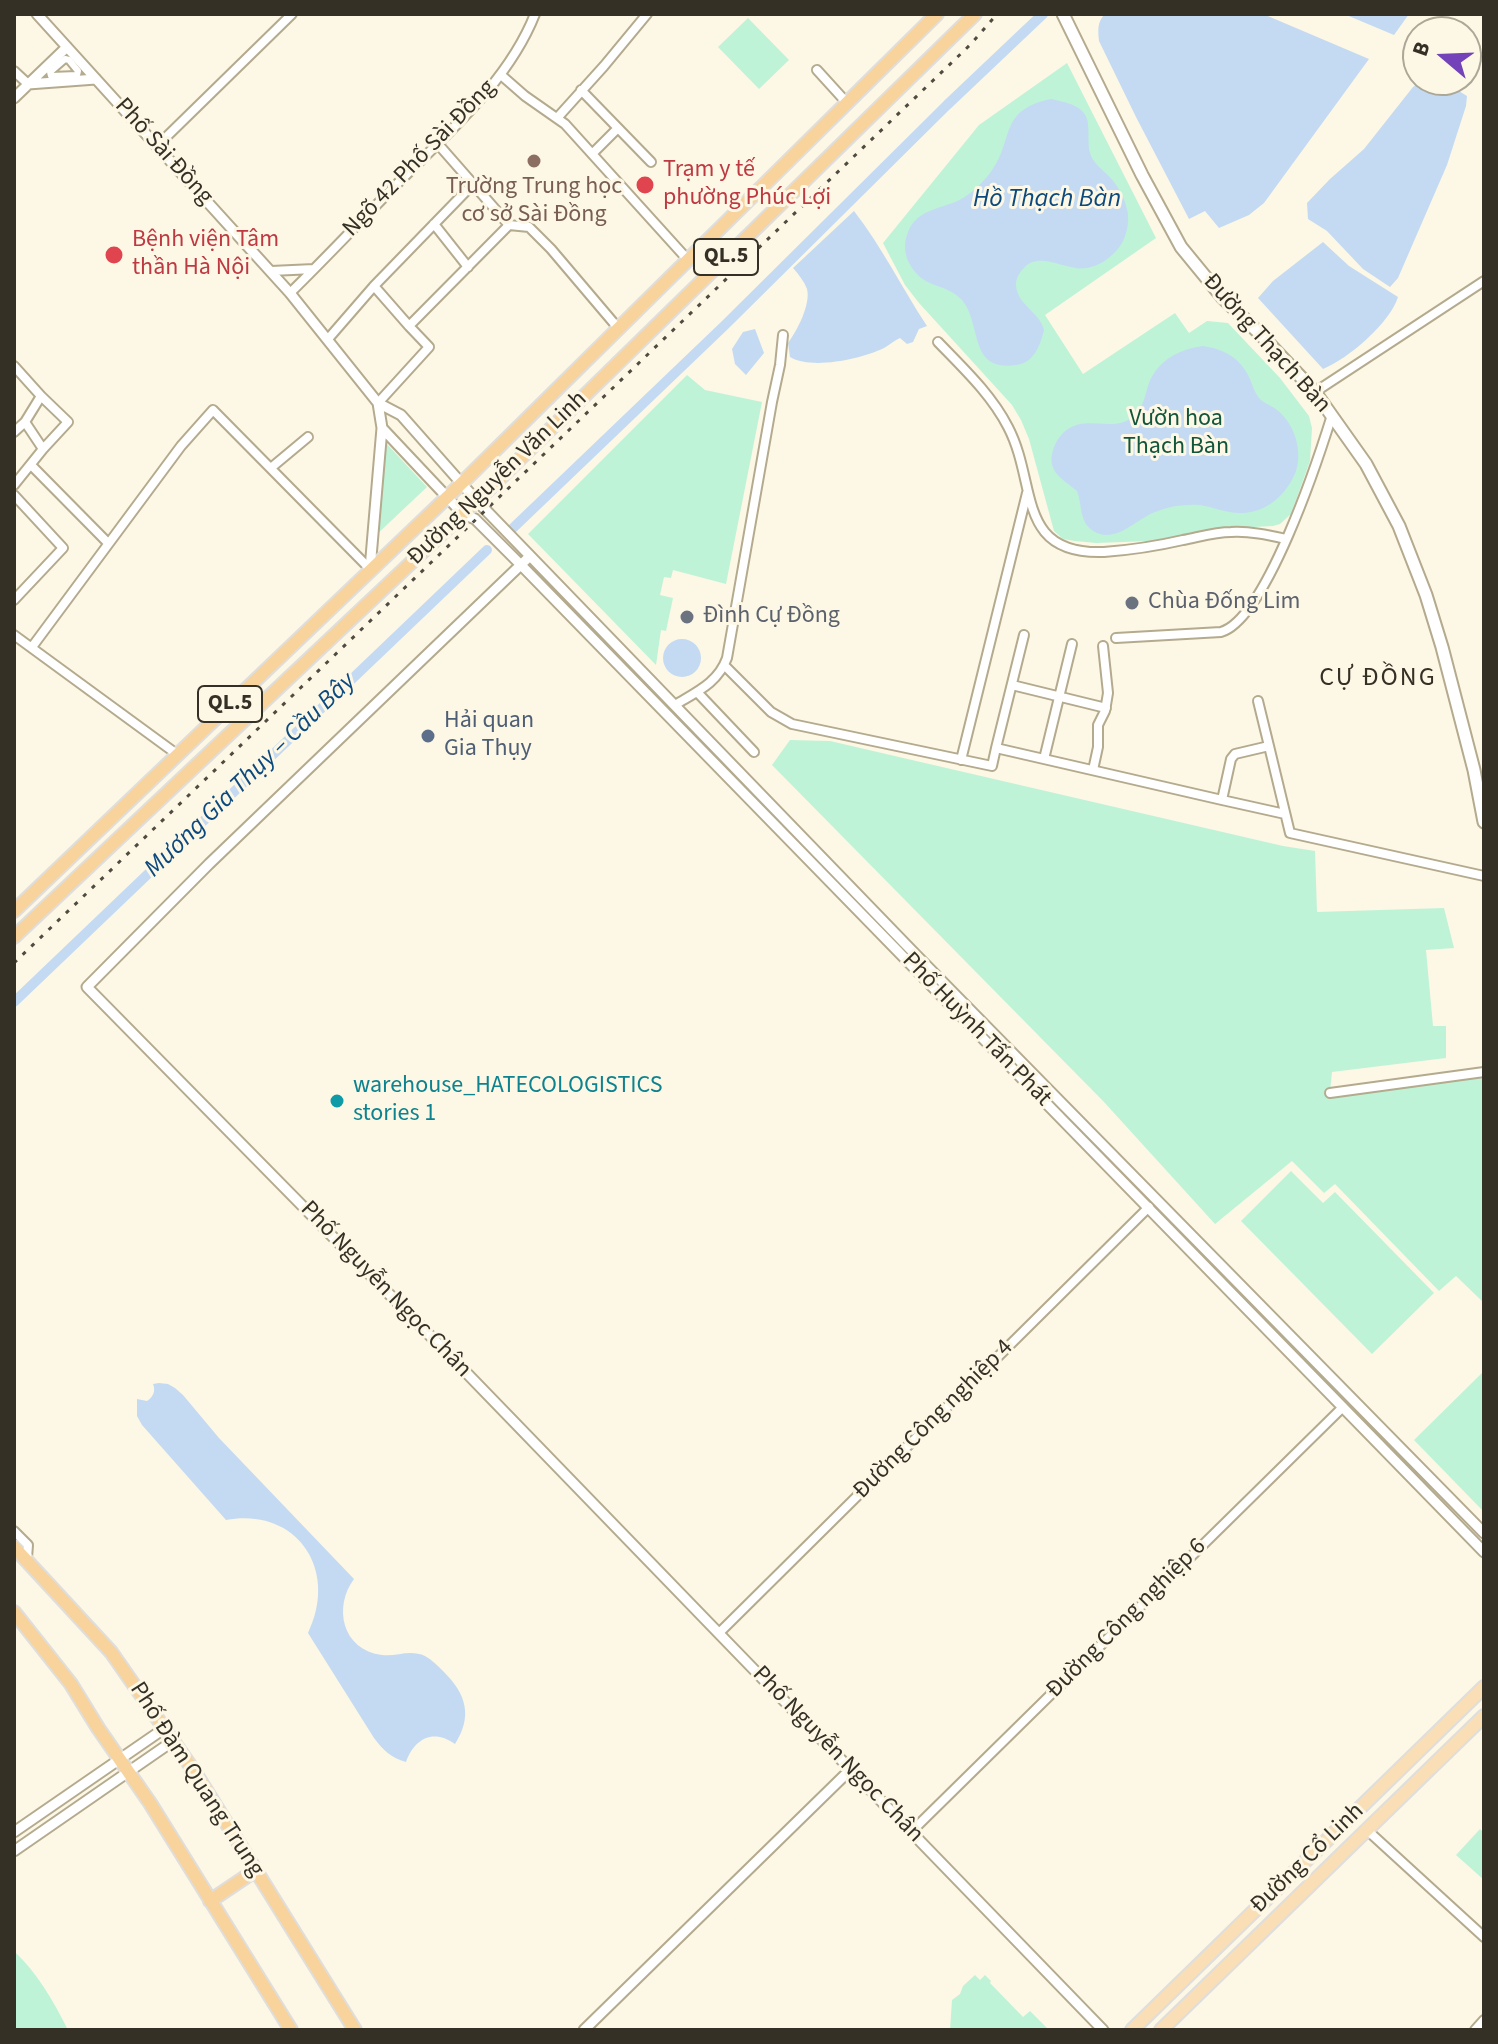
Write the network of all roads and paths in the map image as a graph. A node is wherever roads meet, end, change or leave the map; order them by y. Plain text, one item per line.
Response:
1 (292, 14) edge
2 (535, 14) edge
3 (647, 14) edge
4 (937, 14) edge
5 (975, 14) edge
6 (43, 16) edge
7 (1068, 16) edge
8 (67, 47) junction
9 (817, 70) dead end
10 (14, 71) edge
11 (501, 75) junction
12 (96, 79) junction
13 (28, 84) junction
14 (581, 90) junction
15 (14, 98) edge
16 (847, 103) junction
17 (558, 117) junction
18 (618, 128) junction
19 (438, 144) junction
20 (157, 146) junction
21 (592, 154) junction
22 (651, 162) dead end
23 (473, 184) junction
24 (434, 224) junction
25 (509, 225) junction
26 (688, 260) junction
27 (468, 267) junction
28 (315, 269) junction
29 (271, 271) junction
30 (1484, 281) edge
31 (374, 286) junction
32 (290, 293) junction
33 (409, 326) junction
34 (618, 328) junction
35 (783, 335) dead end
36 (328, 339) junction
37 (938, 342) dead end
38 (14, 366) edge
39 (1315, 392) junction
40 (41, 396) junction
41 (378, 403) junction
42 (1332, 415) junction
43 (25, 422) junction
44 (382, 428) junction
45 (14, 432) edge
46 (308, 437) dead end
47 (43, 449) junction
48 (31, 465) junction
49 (272, 467) junction
50 (462, 483) junction
51 (14, 485) edge
52 (1029, 489) junction
53 (14, 495) edge
54 (447, 497) junction
55 (477, 501) junction
56 (463, 514) junction
57 (1286, 539) junction
58 (108, 543) junction
59 (530, 556) junction
60 (521, 565) junction
61 (370, 569) junction
62 (14, 600) edge
63 (321, 618) junction
64 (335, 634) junction
65 (14, 635) edge
66 (1024, 635) dead end
67 (1116, 638) dead end
68 (1072, 644) dead end
69 (1103, 646) dead end
70 (32, 647) junction
71 (724, 665) junction
72 (1012, 685) junction
73 (697, 692) junction
74 (1059, 696) junction
75 (1258, 701) dead end
76 (675, 705) junction
77 (1106, 708) junction
78 (1269, 746) junction
79 (996, 748) junction
80 (754, 752) dead end
81 (178, 755) junction
82 (1044, 759) junction
83 (961, 760) junction
84 (1093, 770) junction
85 (1222, 800) junction
86 (1285, 814) junction
87 (1484, 822) edge
88 (787, 829) junction
89 (1484, 876) edge
90 (14, 911) edge
91 (14, 937) edge
92 (1484, 1072) edge
93 (1330, 1093) dead end
94 (1152, 1203) junction
95 (1279, 1324) junction
96 (1271, 1332) junction
97 (1352, 1398) junction
98 (1343, 1407) junction
99 (14, 1531) edge
100 (1484, 1533) edge
101 (14, 1547) edge
102 (1484, 1552) edge
103 (27, 1558) junction
104 (14, 1612) edge
105 (719, 1633) junction
106 (1484, 1687) edge
107 (1484, 1716) edge
108 (165, 1728) junction
109 (173, 1741) junction
110 (119, 1760) junction
111 (851, 1769) junction
112 (128, 1772) junction
113 (29, 1822) junction
114 (1367, 1830) junction
115 (14, 1832) edge
116 (911, 1832) junction
117 (37, 1835) junction
118 (14, 1851) edge
119 (256, 1870) junction
120 (210, 1901) junction
121 (1484, 1937) edge
122 (1484, 2020) edge
123 (291, 2030) edge
124 (355, 2030) edge
125 (584, 2030) edge
126 (1103, 2030) edge
127 (1132, 2030) edge
128 (1161, 2030) edge
129 (1475, 2030) edge

1 - 20 street
2 - 11 street, Ngõ 42 Phố Sài Đồng
3 - 14 street
4 - 16 highway, Đường Nguyễn Văn Linh / QL.5
5 - 55 highway, Đường Nguyễn Văn Linh / QL.5
6 - 8 street, Phố Sài Đồng
7 - 39 main road, Đường Thạch Bàn
8 - 12 street, Phố Sài Đồng
8 - 13 street
9 - 16 street
10 - 13 street
11 - 17 street
11 - 19 street, Ngõ 42 Phố Sài Đồng
12 - 13 street
12 - 20 street, Phố Sài Đồng
13 - 15 street
14 - 17 street
14 - 18 street
16 - 26 highway, Đường Nguyễn Văn Linh / QL.5
17 - 21 street
18 - 21 street
18 - 22 street
19 - 23 street
19 - 28 street, Ngõ 42 Phố Sài Đồng
20 - 29 street, Phố Sài Đồng
21 - 26 street
23 - 24 street
23 - 25 street
24 - 27 street
24 - 31 street
25 - 27 street
25 - 34 street
26 - 34 highway, Đường Nguyễn Văn Linh / QL.5
27 - 33 street
28 - 29 street
28 - 32 street, Ngõ 42 Phố Sài Đồng
29 - 32 street, Phố Sài Đồng
30 - 39 street
31 - 33 street
31 - 36 street
32 - 36 street, Phố Sài Đồng
33 - 41 street
34 - 50 highway, Đường Nguyễn Văn Linh / QL.5
35 - 71 street
36 - 41 street, Phố Sài Đồng
37 - 52 street
38 - 40 street
39 - 42 main road, Đường Thạch Bàn
40 - 43 street
40 - 47 street
41 - 44 street, Phố Sài Đồng
41 - 50 street, Phố Sài Đồng
42 - 57 street
42 - 87 main road, Đường Thạch Bàn
43 - 45 street
43 - 47 street
44 - 54 street
44 - 61 street, Phố Sài Đồng
46 - 49 street
47 - 48 street
48 - 51 street
48 - 58 street
49 - 58 street
49 - 61 street
50 - 54 highway, Đường Nguyễn Văn Linh / QL.5
50 - 55 street, Phố Sài Đồng
52 - 57 street
52 - 83 street
53 - 62 street
54 - 56 street, Phố Huỳnh Tấn Phát
54 - 61 highway, Đường Nguyễn Văn Linh / QL.5
55 - 56 highway, Đường Nguyễn Văn Linh / QL.5
55 - 59 street, Phố Huỳnh Tấn Phát
56 - 60 street, Phố Huỳnh Tấn Phát
56 - 64 highway, Đường Nguyễn Văn Linh / QL.5
57 - 67 street
58 - 70 street
59 - 60 street
59 - 76 street, Phố Huỳnh Tấn Phát
60 - 88 street, Phố Huỳnh Tấn Phát
60 - 105 street, Phố Nguyễn Ngọc Chân
61 - 63 highway, Đường Nguyễn Văn Linh / QL.5
63 - 64 highway
63 - 81 highway, Đường Nguyễn Văn Linh / QL.5
64 - 91 highway, Đường Nguyễn Văn Linh / QL.5
65 - 70 street
66 - 72 street
68 - 74 street
69 - 77 street
70 - 81 street
71 - 73 street
71 - 83 street
72 - 74 street
72 - 79 street
73 - 76 street
73 - 80 street
74 - 77 street
74 - 82 street
75 - 78 street
76 - 88 street, Phố Huỳnh Tấn Phát
77 - 84 street
78 - 85 street
78 - 86 street
79 - 82 street
79 - 83 street
81 - 90 highway, Đường Nguyễn Văn Linh / QL.5
82 - 84 street
84 - 85 street
85 - 86 street
86 - 89 street
88 - 94 street, Phố Huỳnh Tấn Phát
92 - 93 street
94 - 95 street, Phố Huỳnh Tấn Phát
94 - 96 street, Phố Huỳnh Tấn Phát
94 - 105 street, Đường Công nghiệp 4
95 - 96 street
95 - 97 street, Phố Huỳnh Tấn Phát
96 - 98 street, Phố Huỳnh Tấn Phát
97 - 98 street
97 - 100 street, Phố Huỳnh Tấn Phát
98 - 102 street, Phố Huỳnh Tấn Phát
98 - 116 street, Đường Công nghiệp 6
99 - 103 street
101 - 103 highway, Phố Đàm Quang Trung
103 - 108 highway, Phố Đàm Quang Trung
104 - 110 highway
105 - 111 street, Phố Nguyễn Ngọc Chân
106 - 127 main road, Đường Cổ Linh
107 - 114 main road, Đường Cổ Linh
108 - 109 highway, Phố Đàm Quang Trung
108 - 110 street
109 - 112 street
109 - 119 highway, Phố Đàm Quang Trung
110 - 112 highway
110 - 113 street
111 - 116 street, Phố Nguyễn Ngọc Chân
111 - 125 street
112 - 117 street
112 - 120 highway
113 - 115 street
113 - 117 street
114 - 121 street
114 - 128 main road, Đường Cổ Linh
116 - 126 street, Phố Nguyễn Ngọc Chân
117 - 118 street
119 - 120 highway
119 - 124 highway, Phố Đàm Quang Trung
120 - 123 highway
122 - 129 street

